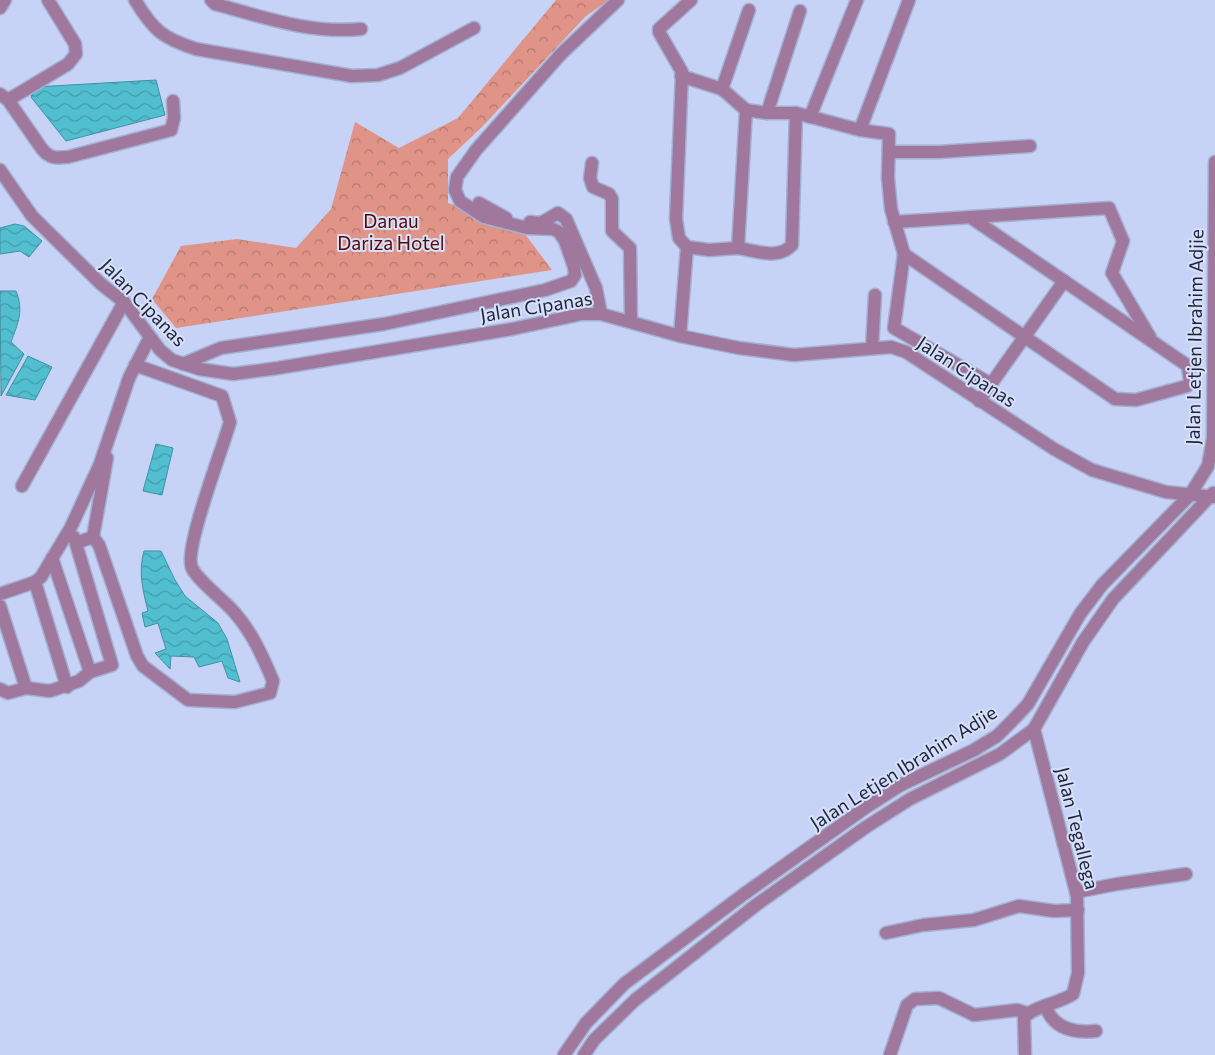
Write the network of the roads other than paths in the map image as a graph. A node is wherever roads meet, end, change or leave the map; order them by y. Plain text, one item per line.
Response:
1 (5, 0) edge
2 (48, 0) edge
3 (135, 0) edge
4 (211, 0) edge
5 (618, 0) edge
6 (691, 0) edge
7 (857, 0) edge
8 (909, 0) edge
9 (0, 8) edge
10 (749, 10) dead end
11 (800, 11) dead end
12 (474, 28) dead end
13 (361, 29) dead end
14 (682, 76) junction
15 (722, 89) junction
16 (4, 97) edge
17 (173, 100) dead end
18 (746, 110) junction
19 (796, 112) junction
20 (767, 113) junction
21 (810, 117) junction
22 (860, 130) junction
23 (1030, 146) dead end
24 (889, 152) junction
25 (1215, 162) edge
26 (592, 163) dead end
27 (0, 170) edge
28 (480, 204) dead end
29 (970, 217) junction
30 (894, 222) junction
31 (687, 247) junction
32 (738, 248) junction
33 (904, 254) junction
34 (1064, 281) junction
35 (875, 294) dead end
36 (124, 302) junction
37 (601, 314) junction
38 (631, 321) junction
39 (680, 336) junction
40 (150, 337) junction
41 (1025, 337) junction
42 (1153, 342) junction
43 (872, 348) junction
44 (183, 364) junction
45 (136, 365) junction
46 (992, 384) junction
47 (979, 401) junction
48 (109, 440) junction
49 (22, 486) dead end
50 (1214, 495) edge
51 (1190, 496) junction
52 (71, 527) junction
53 (93, 537) junction
54 (76, 543) junction
55 (52, 558) junction
56 (35, 582) junction
57 (0, 594) edge
58 (0, 606) edge
59 (90, 672) junction
60 (67, 687) junction
61 (26, 688) junction
62 (0, 689) edge
63 (1034, 729) junction
64 (901, 786) junction
65 (910, 799) junction
66 (1186, 874) dead end
67 (1076, 892) junction
68 (1078, 910) junction
69 (886, 933) dead end
70 (1046, 1007) junction
71 (1028, 1014) junction
72 (1096, 1031) dead end
73 (564, 1055) edge
74 (584, 1055) edge
75 (890, 1055) edge
76 (1025, 1055) edge

1 - 9 street
2 - 16 street
3 - 12 street
4 - 13 street
5 - 44 street
6 - 14 street
7 - 21 street
8 - 22 street
10 - 15 street
11 - 20 street
14 - 15 street
14 - 31 street
15 - 18 street
16 - 17 street
18 - 20 street
18 - 32 street
19 - 20 street
19 - 21 street
19 - 32 street
21 - 22 street
22 - 24 street
23 - 24 street
24 - 30 street
25 - 51 street, Jalan Letjen Ibrahim Adjie
26 - 38 street
27 - 36 street, Jalan Cipanas
28 - 37 street
29 - 30 street
29 - 34 street
29 - 42 street
30 - 33 street
31 - 32 street
31 - 39 street
33 - 41 street
33 - 46 street
34 - 41 street
34 - 42 street
35 - 43 street
36 - 40 street, Jalan Cipanas
36 - 49 street
37 - 38 street, Jalan Cipanas
37 - 44 street, Jalan Cipanas
38 - 39 street, Jalan Cipanas
39 - 43 street, Jalan Cipanas
40 - 44 street, Jalan Cipanas
40 - 45 street
41 - 42 street
41 - 46 street
43 - 47 street, Jalan Cipanas
45 - 48 street
45 - 53 street
46 - 47 street
47 - 51 street, Jalan Cipanas
48 - 52 street
48 - 53 street
50 - 51 street, Jalan Cipanas
50 - 63 street, Jalan Letjen Ibrahim Adjie
51 - 64 street, Jalan Letjen Ibrahim Adjie
52 - 54 street
52 - 55 street
53 - 54 street
54 - 59 street
55 - 56 street
55 - 59 street
56 - 57 street
56 - 60 street
58 - 61 street
59 - 60 street
60 - 61 street
61 - 62 street
63 - 65 street, Jalan Letjen Ibrahim Adjie
63 - 67 street, Jalan Tegallega
64 - 65 street
64 - 73 street, Jalan Letjen Ibrahim Adjie
65 - 74 street, Jalan Letjen Ibrahim Adjie
66 - 67 street
67 - 68 street, Jalan Tegallega
68 - 69 street
68 - 70 street, Jalan Tegallega
70 - 71 street, Jalan Tegallega
70 - 72 street
71 - 75 street
71 - 76 street

